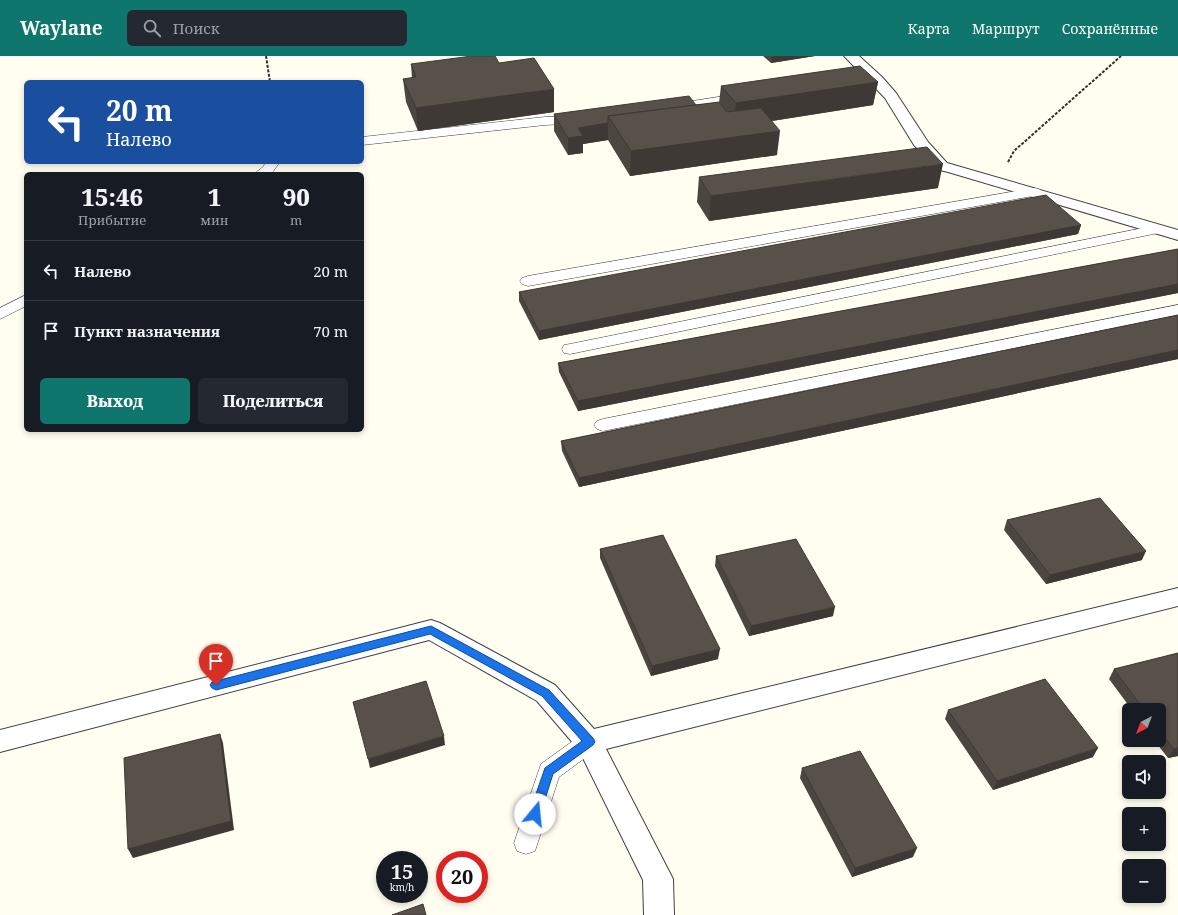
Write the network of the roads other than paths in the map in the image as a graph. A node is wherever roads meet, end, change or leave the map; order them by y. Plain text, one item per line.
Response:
1 (851, 56) edge
2 (877, 80) junction
3 (862, 82) edge
4 (755, 95) edge
5 (669, 109) edge
6 (592, 119) edge
7 (364, 141) edge
8 (898, 156) edge
9 (272, 164) edge
10 (941, 165) junction
11 (264, 172) edge
12 (1034, 192) junction
13 (1158, 229) junction
14 (1178, 235) edge
15 (528, 280) dead end
16 (24, 301) edge
17 (1178, 310) edge
18 (0, 314) edge
19 (570, 349) dead end
20 (603, 425) dead end
21 (1178, 597) edge
22 (0, 741) edge
23 (589, 742) junction
24 (526, 843) dead end
25 (659, 915) edge

1 - 2 street
2 - 3 lane
2 - 10 street
4 - 5 lane
6 - 7 lane
8 - 10 street
9 - 11 lane
10 - 12 street
12 - 13 street
12 - 15 lane
13 - 14 street
13 - 19 lane
16 - 18 lane
17 - 20 lane
21 - 23 street
22 - 23 street
23 - 24 lane
23 - 25 street

